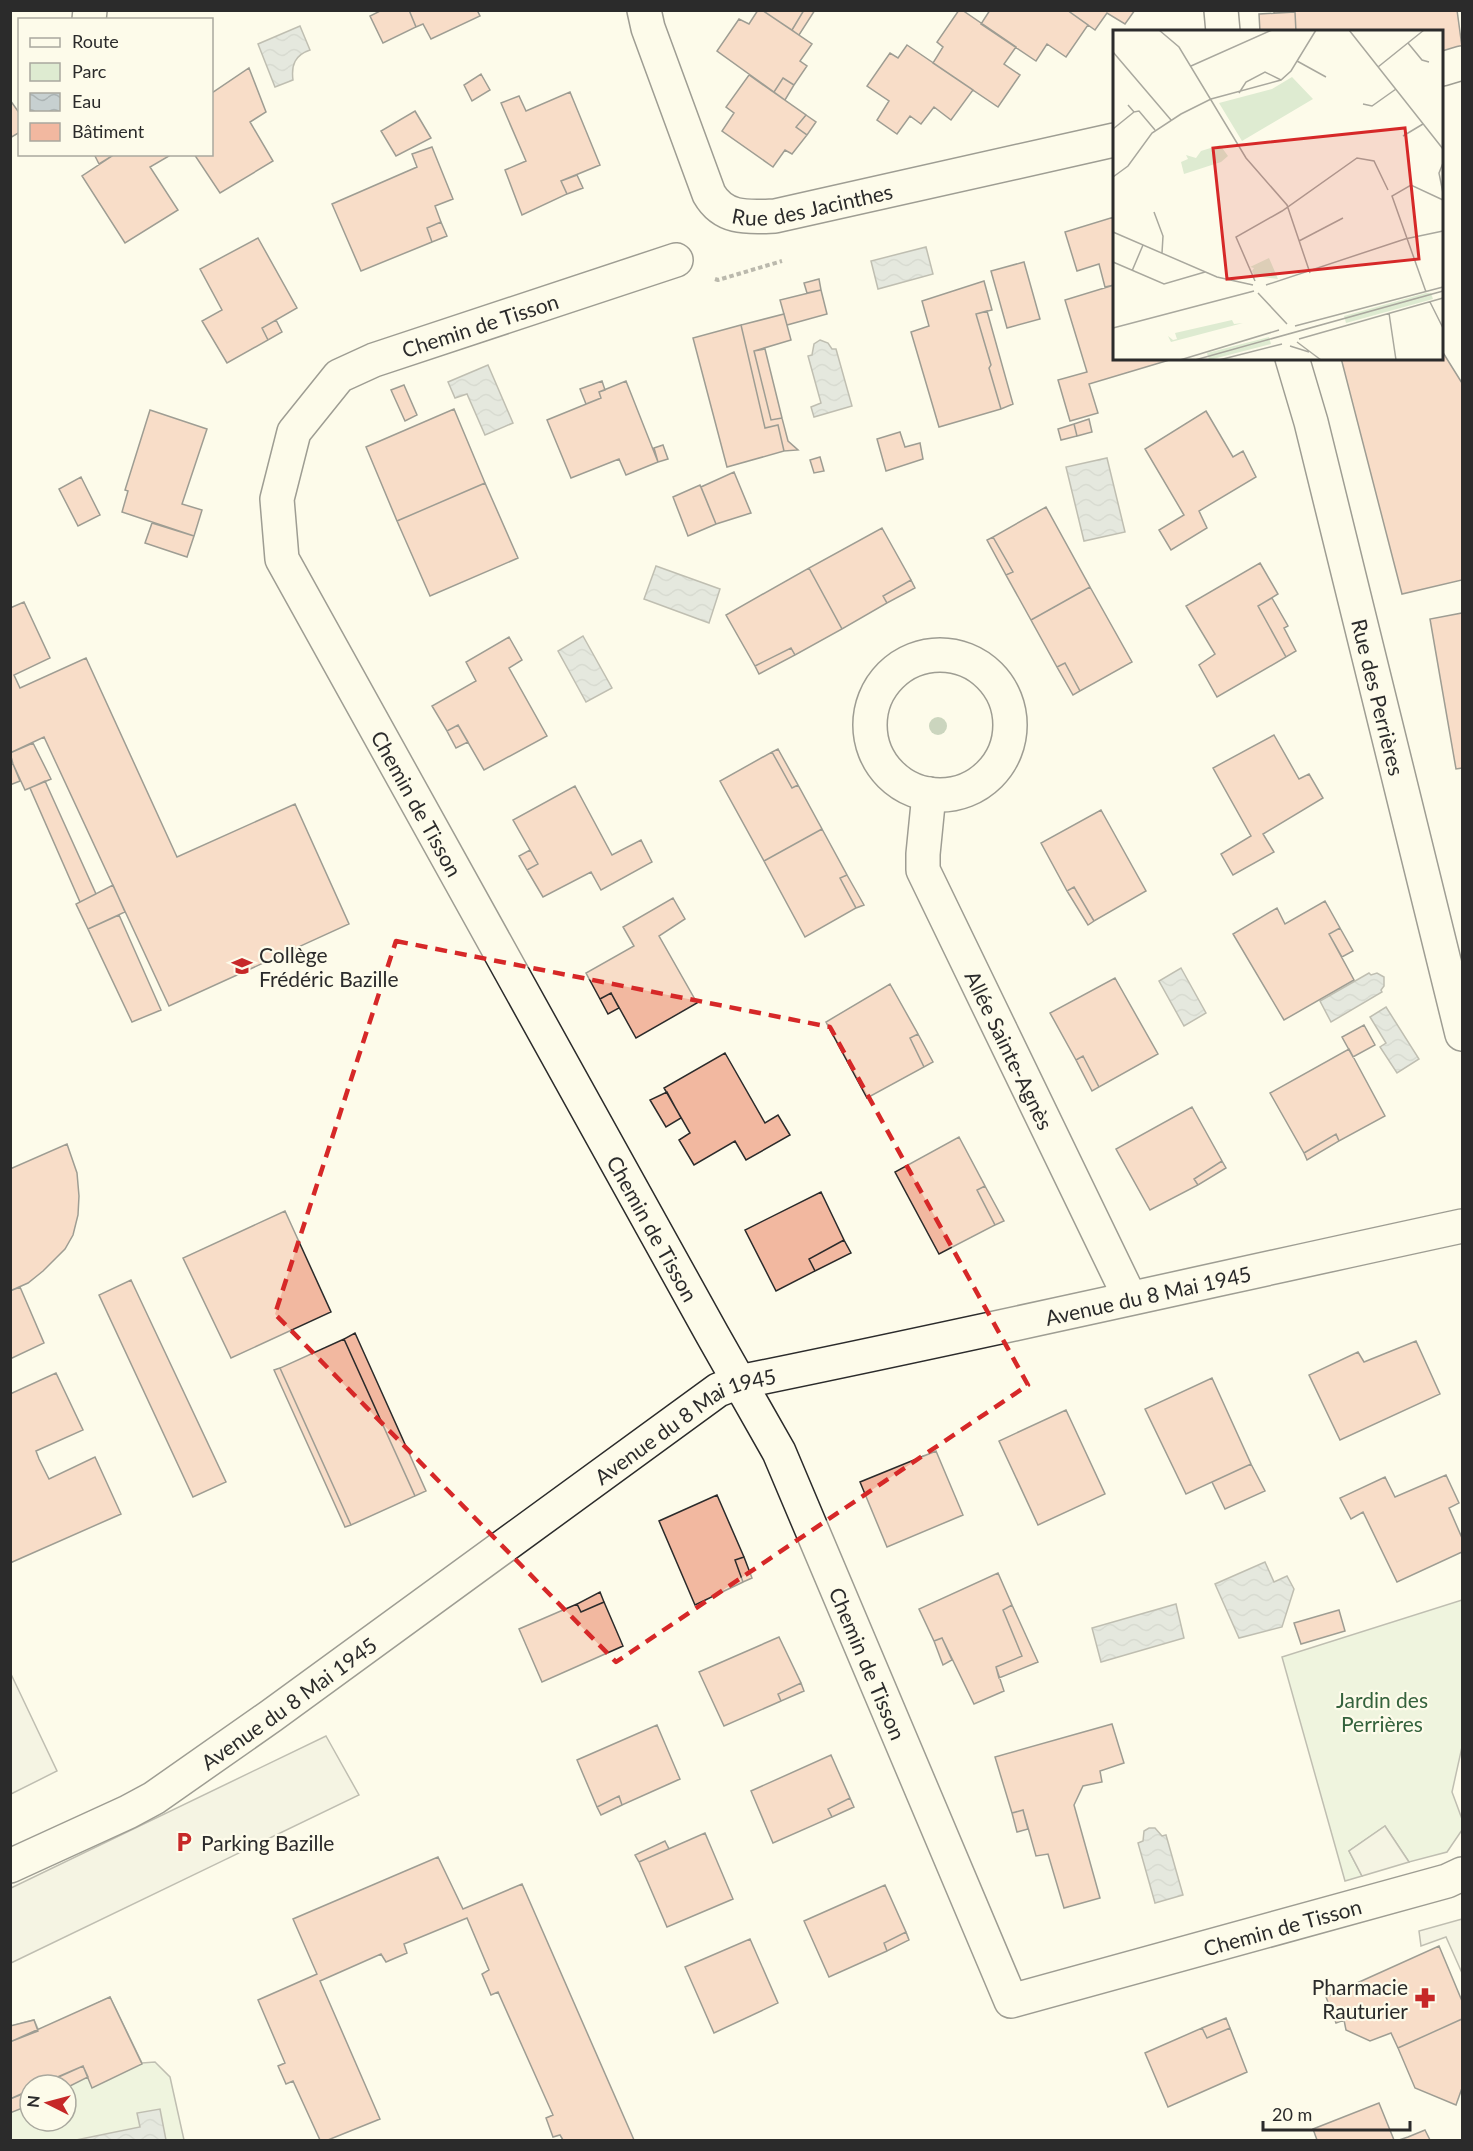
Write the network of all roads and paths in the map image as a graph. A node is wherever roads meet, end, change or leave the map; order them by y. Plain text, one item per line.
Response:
1 (644, 10) edge
2 (1221, 10) edge
3 (1223, 30) edge
4 (1462, 63) edge
5 (1443, 69) edge
6 (1113, 140) edge
7 (676, 260) dead end
8 (1293, 360) edge
9 (929, 795) junction
10 (1462, 1034) edge
11 (1462, 1226) edge
12 (1130, 1298) junction
13 (739, 1383) junction
14 (10, 1866) edge
15 (1462, 1874) edge

1 - 6 street, Rue des Jacinthes
2 - 3 street
4 - 5 street
7 - 13 street, Chemin de Tisson
8 - 10 street, Rue des Perrières
9 - 9 street
9 - 12 street, Allée Sainte-Agnès
11 - 12 street, Avenue du 8 Mai 1945
12 - 13 street, Avenue du 8 Mai 1945
13 - 14 street, Avenue du 8 Mai 1945
13 - 15 street, Chemin de Tisson

